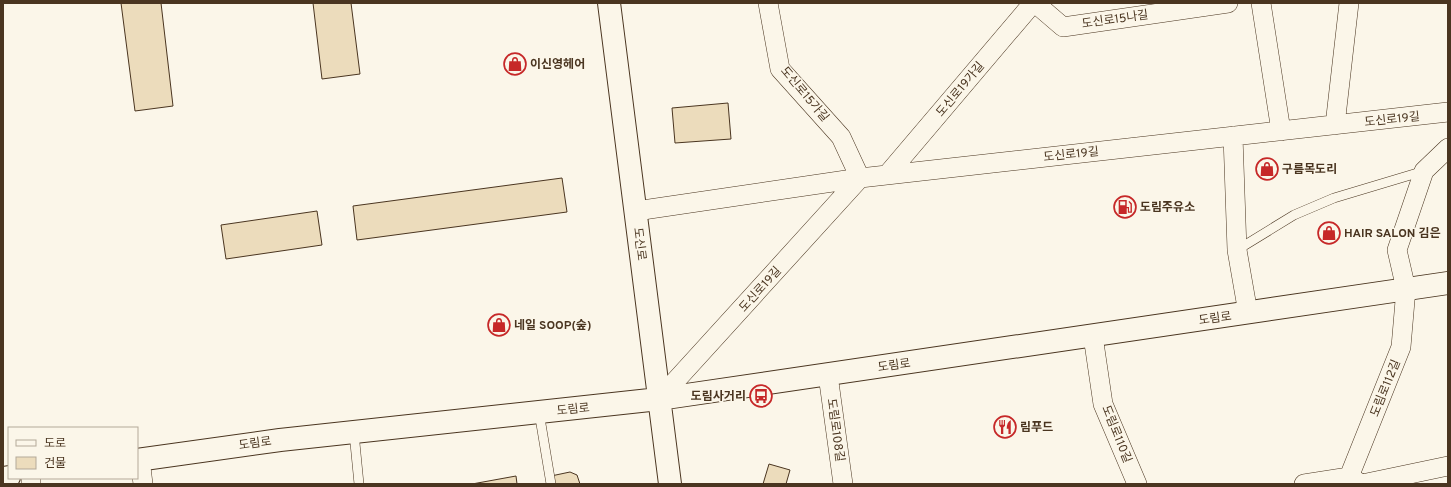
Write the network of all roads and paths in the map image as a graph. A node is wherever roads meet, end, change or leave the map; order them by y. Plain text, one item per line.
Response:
1 (609, 3) edge
2 (768, 3) edge
3 (1034, 3) edge
4 (1228, 3) edge
5 (1261, 3) edge
6 (1349, 3) edge
7 (1448, 112) edge
8 (1335, 125) junction
9 (1281, 131) junction
10 (1233, 136) junction
11 (1448, 148) edge
12 (1424, 171) junction
13 (887, 175) junction
14 (860, 178) junction
15 (636, 211) junction
16 (1237, 250) junction
17 (1448, 283) edge
18 (1406, 289) junction
19 (1248, 313) junction
20 (1093, 336) junction
21 (828, 375) junction
22 (659, 399) junction
23 (540, 412) junction
24 (354, 433) junction
25 (139, 459) edge
26 (1448, 466) edge
27 (1349, 481) edge
28 (143, 484) edge
29 (359, 484) edge
30 (551, 484) edge
31 (670, 484) edge
32 (843, 484) edge
33 (1137, 484) edge
34 (1304, 484) edge

1 - 15 main road, 도신로
2 - 14 street, 도신로15가길
3 - 4 street, 도신로15나길
3 - 13 street, 도신로19가길
5 - 9 street
6 - 8 street
7 - 8 street, 도신로19길
8 - 9 street, 도신로19길
9 - 10 street, 도신로19길
10 - 13 street, 도신로19길
10 - 16 street, 도림로
11 - 12 street
12 - 16 lane
12 - 18 street
13 - 14 street, 도신로19길
14 - 15 street, 도신로19길
14 - 22 street, 도신로19길
15 - 22 main road, 도신로
16 - 19 street, 도림로
17 - 18 main road, 도림로
18 - 19 main road, 도림로
18 - 27 street, 도림로112길
19 - 20 main road, 도림로
20 - 21 main road, 도림로
20 - 33 street, 도림로110길
21 - 22 main road, 도림로
21 - 32 street, 도림로108길
22 - 23 main road, 도림로
22 - 31 main road, 도신로
23 - 24 main road, 도림로
23 - 30 lane, 도림로
24 - 25 main road, 도림로
24 - 29 lane
25 - 28 street
26 - 27 street
27 - 34 street

